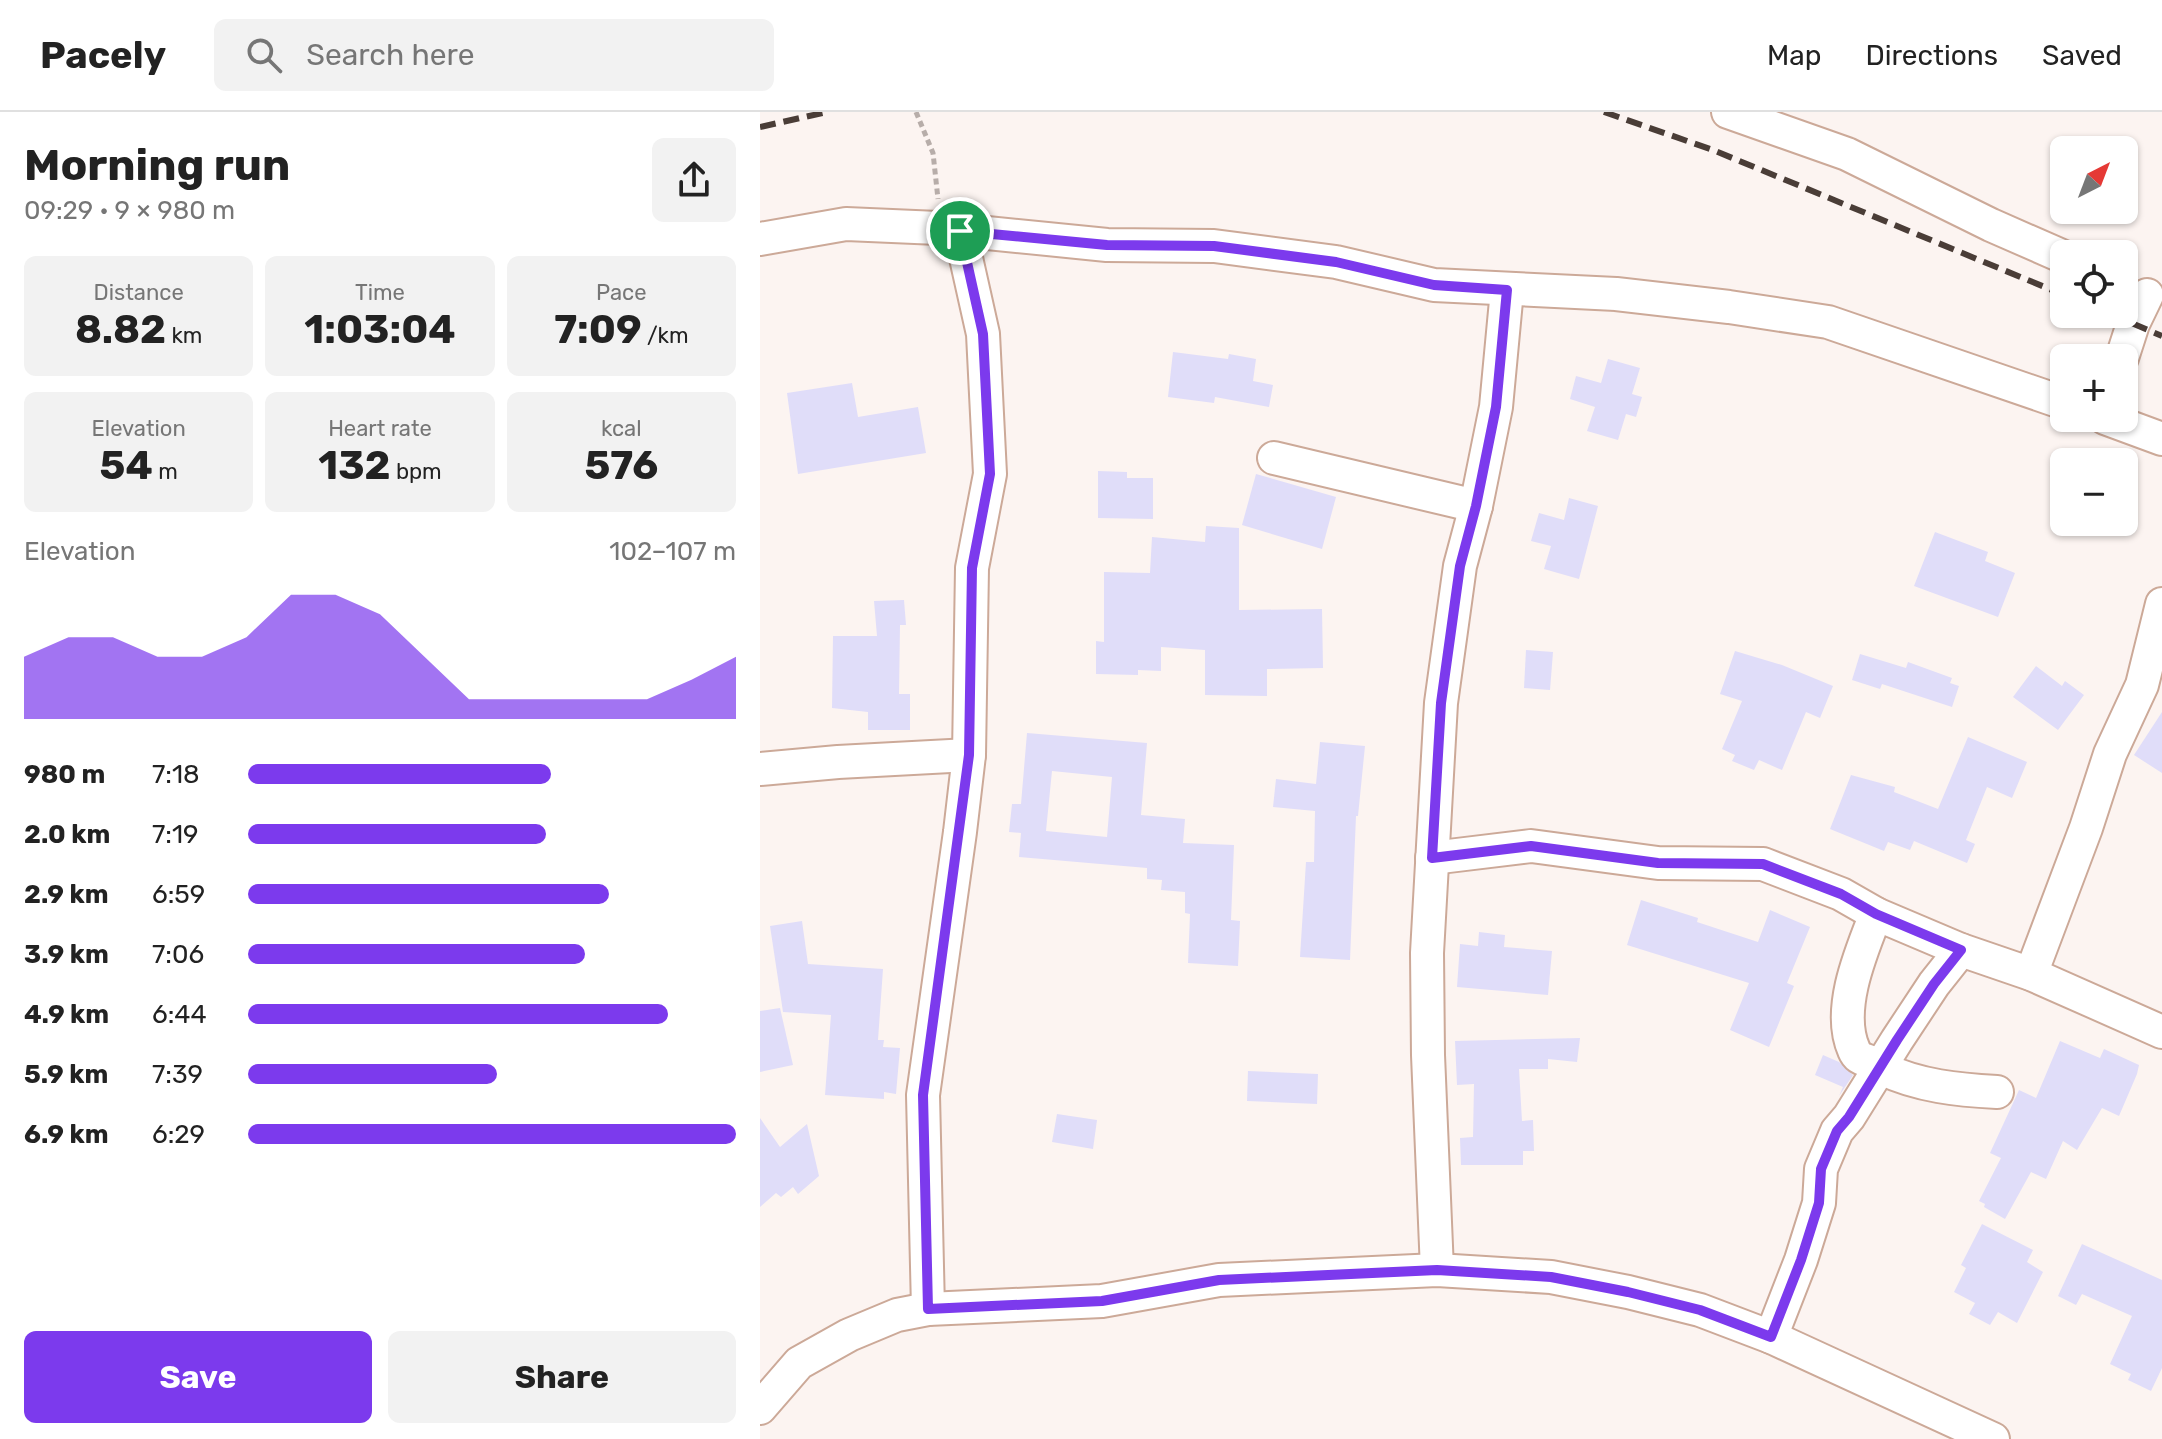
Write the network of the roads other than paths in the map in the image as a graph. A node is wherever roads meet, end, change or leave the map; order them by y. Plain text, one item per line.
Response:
1 (1728, 112) edge
2 (949, 230) junction
3 (760, 239) edge
4 (2050, 251) edge
5 (1507, 290) junction
6 (2144, 293) edge
7 (2127, 344) edge
8 (2050, 398) edge
9 (2138, 430) edge
10 (2162, 439) edge
11 (1274, 458) dead end
12 (1476, 506) junction
13 (2162, 604) edge
14 (969, 755) junction
15 (760, 769) edge
16 (1432, 858) junction
17 (1876, 914) junction
18 (1961, 950) junction
19 (2031, 974) junction
20 (2162, 1032) edge
21 (1880, 1068) junction
22 (1997, 1092) dead end
23 (1437, 1270) junction
24 (928, 1309) junction
25 (1771, 1337) junction
26 (760, 1408) edge
27 (1993, 1439) edge

1 - 4 street
2 - 3 street
2 - 5 street
2 - 14 street
5 - 8 street
5 - 12 street
6 - 7 street
9 - 10 street
11 - 12 street
12 - 16 street
13 - 19 street
14 - 15 street
14 - 24 street
16 - 17 street
16 - 23 street
17 - 18 street
17 - 21 street
18 - 19 street
18 - 21 street
19 - 20 street
21 - 22 street
21 - 25 street
23 - 24 street
23 - 25 street
24 - 26 street
25 - 27 street

